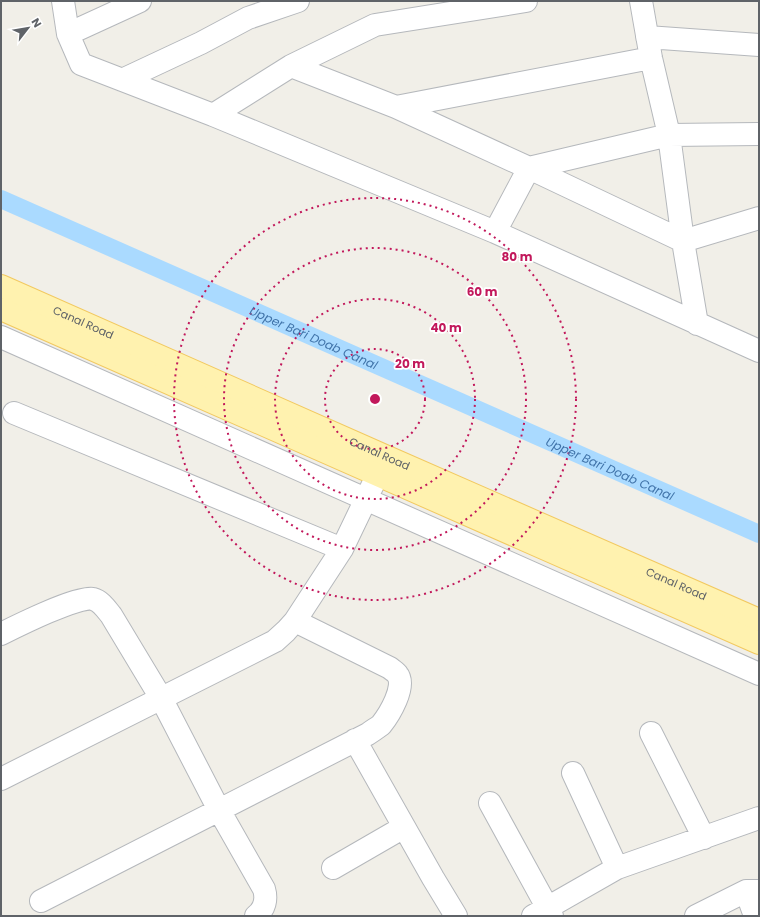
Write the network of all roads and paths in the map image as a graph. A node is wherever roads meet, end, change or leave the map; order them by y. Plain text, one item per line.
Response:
1 (63, 1) edge
2 (140, 1) edge
3 (298, 1) edge
4 (526, 1) edge
5 (641, 1) edge
6 (68, 34) junction
7 (647, 37) junction
8 (759, 45) edge
9 (651, 58) junction
10 (291, 66) junction
11 (122, 80) junction
12 (396, 107) junction
13 (213, 115) junction
14 (759, 134) edge
15 (669, 135) junction
16 (529, 168) junction
17 (759, 218) edge
18 (495, 232) junction
19 (683, 241) junction
20 (1, 286) edge
21 (1, 309) edge
22 (697, 324) junction
23 (1, 337) edge
24 (759, 351) edge
25 (14, 413) dead end
26 (377, 476) junction
27 (366, 499) junction
28 (342, 549) junction
29 (759, 620) edge
30 (295, 621) junction
31 (1, 634) edge
32 (759, 643) edge
33 (759, 674) edge
34 (161, 698) junction
35 (651, 733) dead end
36 (355, 740) junction
37 (572, 773) dead end
38 (1, 779) edge
39 (490, 803) dead end
40 (219, 810) junction
41 (759, 818) edge
42 (404, 827) junction
43 (704, 838) junction
44 (333, 868) dead end
45 (617, 868) junction
46 (752, 891) edge
47 (41, 901) dead end
48 (544, 913) edge
49 (256, 916) edge
50 (456, 916) edge
51 (696, 916) edge
52 (755, 916) edge

1 - 6 street
2 - 6 street
3 - 11 street
4 - 10 street
5 - 7 street
6 - 11 street
7 - 8 street
7 - 9 street
9 - 12 street
9 - 15 street
10 - 12 street
10 - 13 street
11 - 13 street
12 - 16 street
13 - 18 street
14 - 15 street
15 - 16 street
15 - 19 street
16 - 18 street
16 - 19 street
17 - 19 street
18 - 22 street
19 - 22 street
20 - 29 main road, Canal Road
21 - 26 main road, Canal Road
22 - 24 street
23 - 27 street
25 - 28 street
26 - 27 street
26 - 32 main road, Canal Road
27 - 28 street
27 - 33 street
28 - 30 street
30 - 34 street
30 - 36 street
31 - 34 street
34 - 38 street
34 - 40 street
35 - 43 street
36 - 40 street
36 - 42 street
37 - 45 street
39 - 48 street
40 - 47 street
40 - 49 street
41 - 43 street
42 - 44 street
42 - 50 street
43 - 45 street
45 - 48 street
46 - 51 street
46 - 52 street

